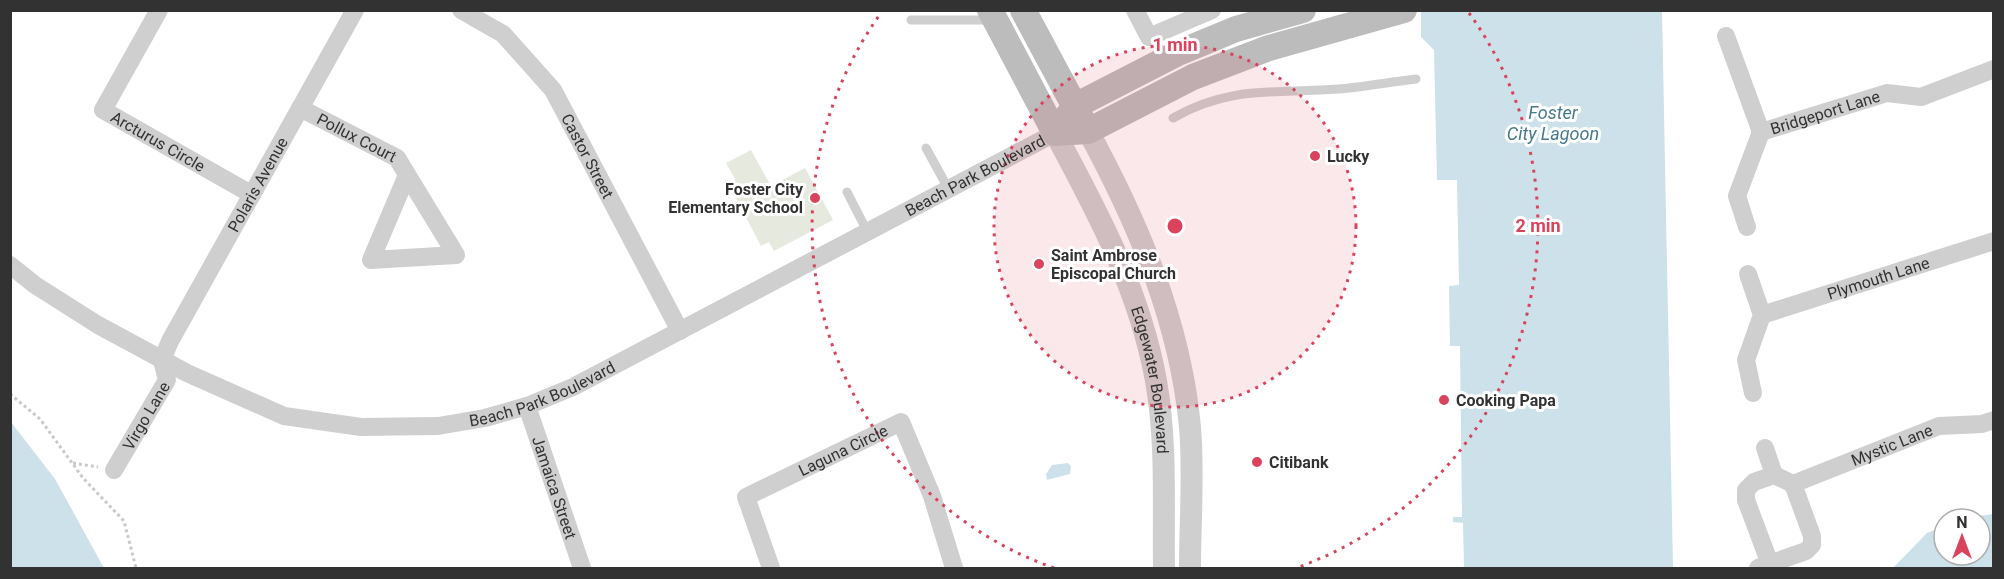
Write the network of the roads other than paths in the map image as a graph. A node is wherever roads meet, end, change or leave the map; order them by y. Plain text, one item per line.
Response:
1 (159, 10) edge
2 (355, 10) edge
3 (461, 10) edge
4 (1023, 10) edge
5 (1135, 10) edge
6 (1212, 10) edge
7 (1303, 10) edge
8 (1404, 10) edge
9 (992, 15) edge
10 (911, 21) dead end
11 (1726, 36) dead end
12 (1994, 69) edge
13 (1416, 79) dead end
14 (1075, 106) junction
15 (300, 108) junction
16 (1173, 118) dead end
17 (1088, 131) junction
18 (1761, 132) junction
19 (1054, 133) junction
20 (926, 148) dead end
21 (406, 175) junction
22 (948, 188) junction
23 (847, 192) dead end
24 (251, 194) junction
25 (1747, 227) dead end
26 (867, 231) junction
27 (1994, 241) edge
28 (10, 265) edge
29 (1748, 274) dead end
30 (1762, 315) junction
31 (680, 331) junction
32 (162, 360) junction
33 (1753, 393) dead end
34 (527, 406) junction
35 (1994, 420) edge
36 (1765, 447) dead end
37 (114, 470) road end
38 (1774, 475) junction
39 (1793, 484) junction
40 (1764, 566) edge
41 (582, 568) edge
42 (771, 568) edge
43 (954, 568) edge
44 (1164, 568) edge
45 (1190, 568) edge

1 - 24 street, Arcturus Circle
2 - 15 street, Polaris Avenue
3 - 31 street, Castor Street
4 - 14 main road, Edgewater Boulevard
5 - 6 street
7 - 14 main road, Beach Park Boulevard
8 - 17 main road, Beach Park Boulevard
9 - 10 lane
9 - 19 main road, Edgewater Boulevard
11 - 18 street, Bridgeport Lane
12 - 18 street, Bridgeport Lane
13 - 16 lane
14 - 17 main road, Edgewater Boulevard
14 - 19 main road, Beach Park Boulevard
15 - 21 street, Pollux Court
15 - 24 street, Polaris Avenue
17 - 19 main road, Beach Park Boulevard
17 - 45 street, Edgewater Boulevard
18 - 25 street, Bridgeport Lane
19 - 22 street, Beach Park Boulevard
19 - 44 street, Edgewater Boulevard
20 - 22 lane
21 - 21 street, Pollux Court
22 - 26 street, Beach Park Boulevard
23 - 26 lane
24 - 32 street, Polaris Avenue
26 - 31 street, Beach Park Boulevard
27 - 30 street, Plymouth Lane
28 - 32 street, Beach Park Boulevard
29 - 30 street
30 - 33 street
31 - 34 street, Beach Park Boulevard
32 - 34 street, Beach Park Boulevard
32 - 37 street, Virgo Lane
34 - 41 street, Jamaica Street
35 - 39 street, Mystic Lane
36 - 38 street
38 - 39 street
38 - 40 street
39 - 40 street
42 - 43 street, Laguna Circle

